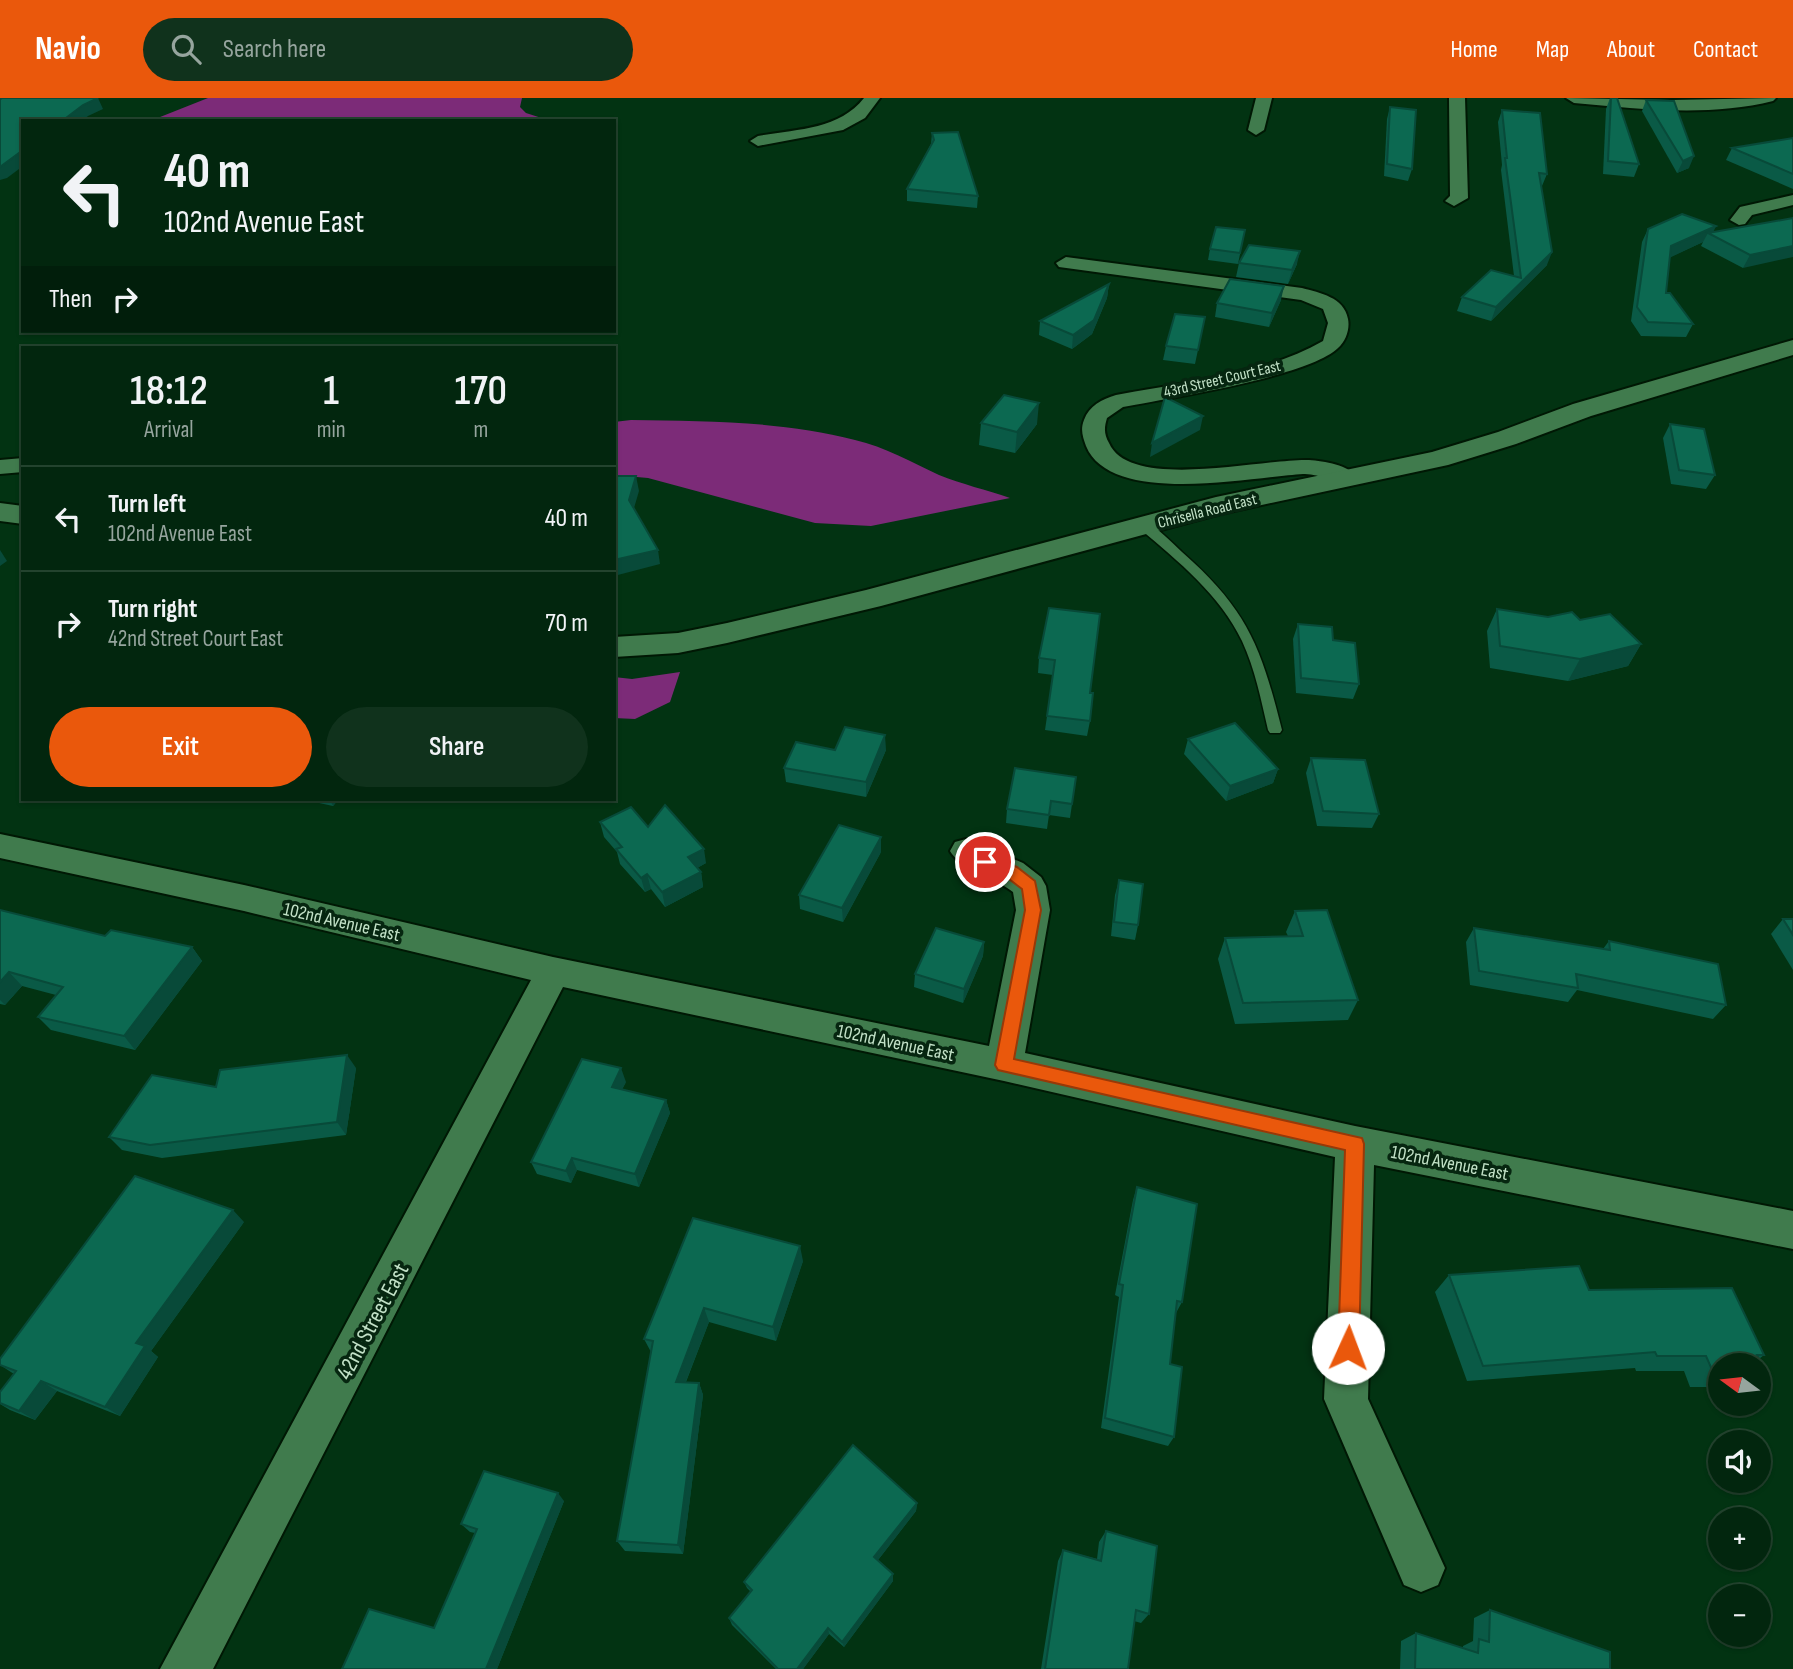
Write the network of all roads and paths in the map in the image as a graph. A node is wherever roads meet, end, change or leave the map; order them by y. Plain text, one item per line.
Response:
1 (872, 98) edge
2 (1264, 98) edge
3 (1457, 98) edge
4 (1574, 98) edge
5 (1768, 98) edge
6 (1256, 130) dead end
7 (758, 141) dead end
8 (1793, 200) edge
9 (1454, 201) dead end
10 (1740, 220) dead end
11 (1066, 263) dead end
12 (1793, 347) edge
13 (21, 465) edge
14 (0, 467) edge
15 (1346, 478) junction
16 (0, 512) edge
17 (21, 515) edge
18 (1144, 526) junction
19 (616, 647) edge
20 (1275, 730) dead end
21 (0, 846) edge
22 (966, 851) dead end
23 (553, 971) junction
24 (1004, 1065) junction
25 (1355, 1144) junction
26 (1793, 1230) edge
27 (1420, 1568) dead end
28 (186, 1669) edge

1 - 7 street
2 - 6 street
3 - 9 street
4 - 5 street
8 - 10 street
11 - 15 street, 43rd Street Court East
12 - 15 street, Chrisella Road East
13 - 14 street
15 - 18 street, Chrisella Road East
16 - 17 street
18 - 19 street, Chrisella Road East
18 - 20 lane
21 - 23 street, 102nd Avenue East
22 - 24 street
23 - 24 street, 102nd Avenue East
23 - 28 street, 42nd Street East
24 - 25 street, 102nd Avenue East
25 - 26 street, 102nd Avenue East
25 - 27 street

